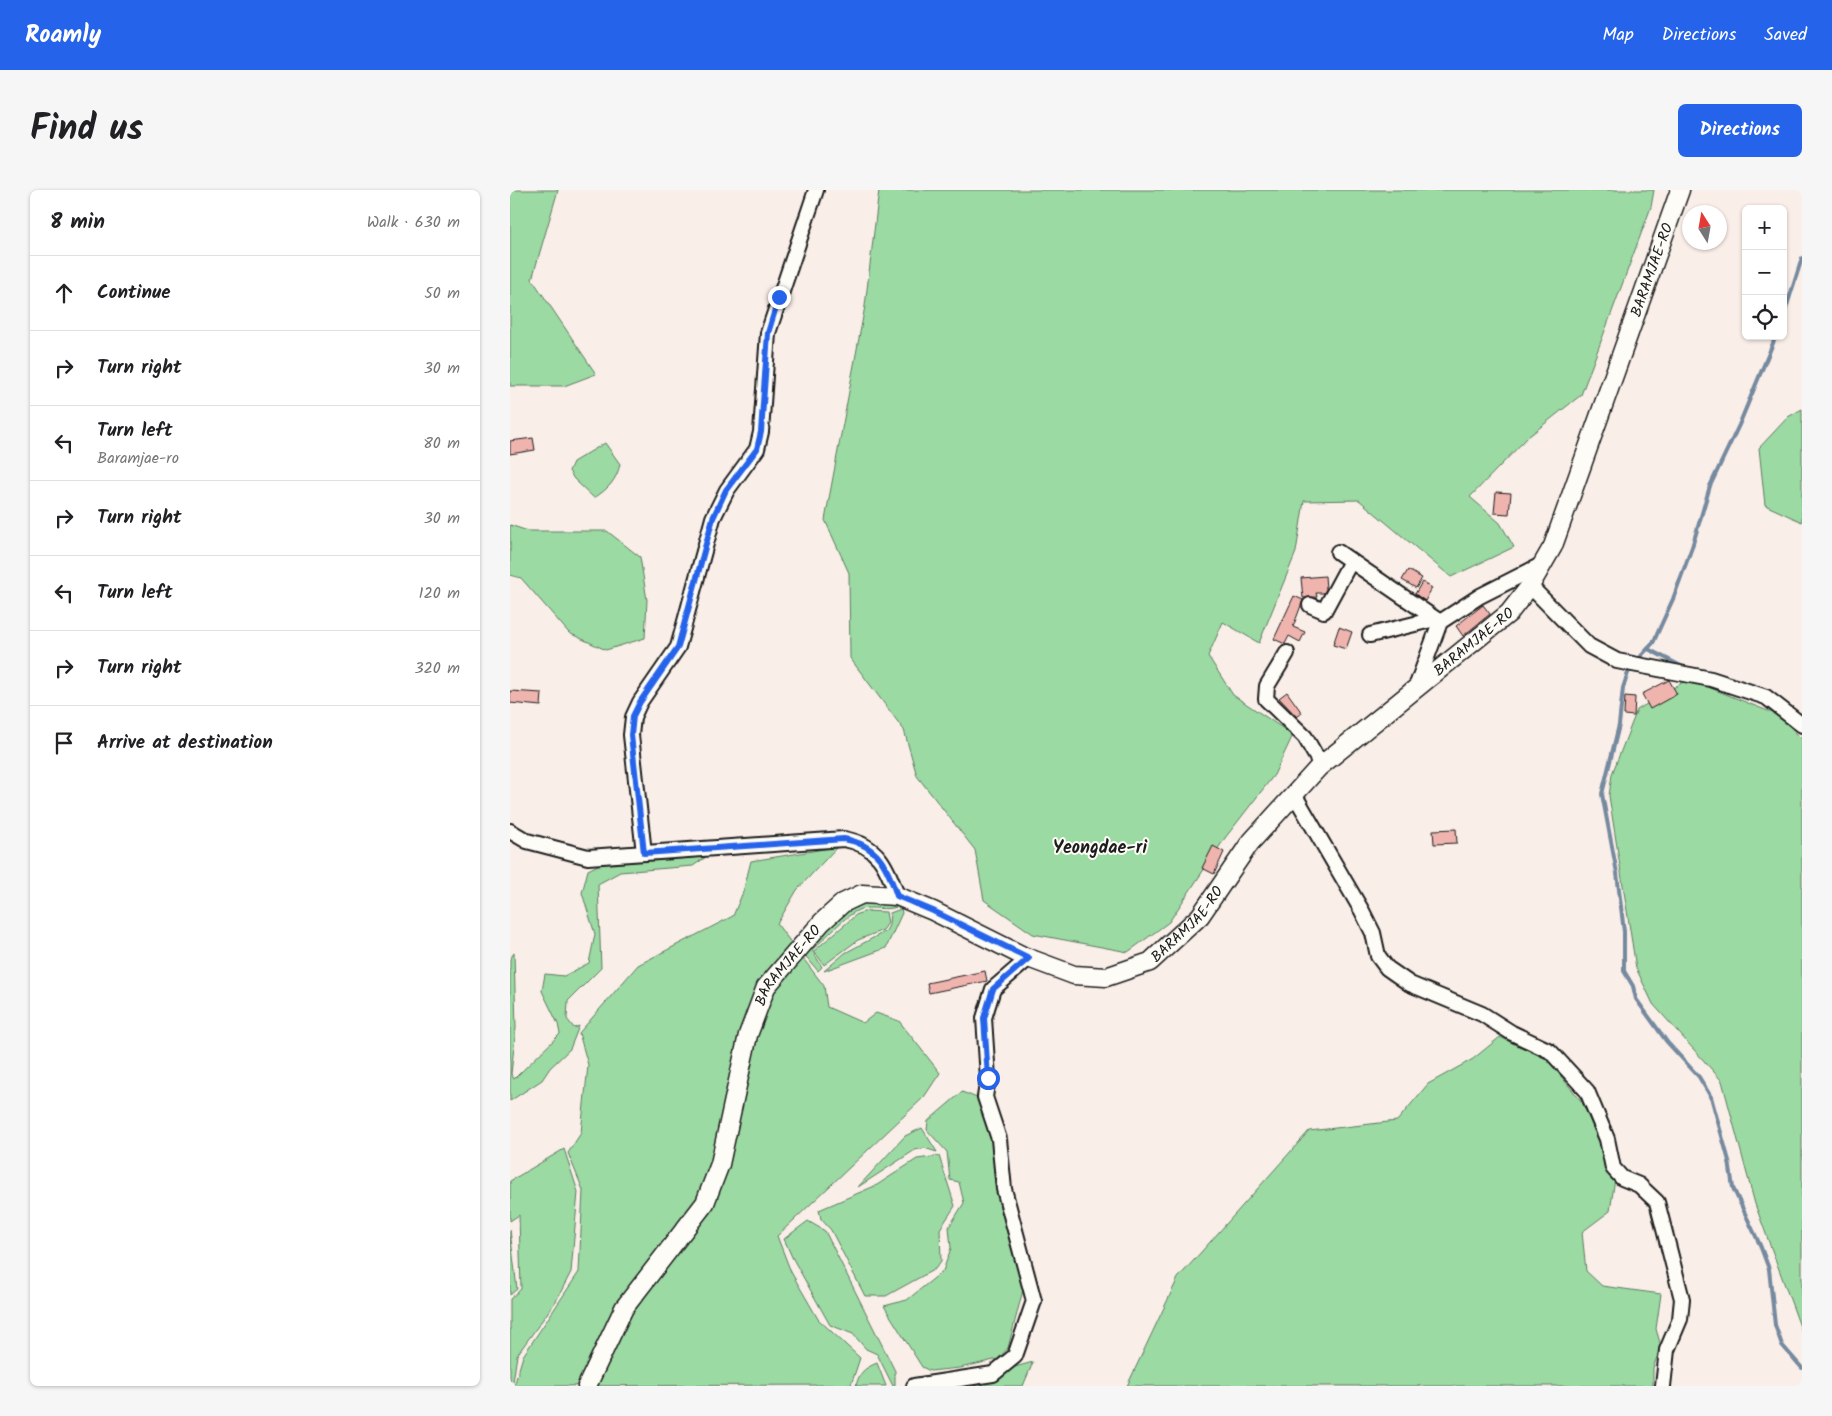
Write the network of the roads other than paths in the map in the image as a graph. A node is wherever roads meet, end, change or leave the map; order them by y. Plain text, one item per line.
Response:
1 (816, 190) edge
2 (1680, 190) edge
3 (1338, 552) dead end
4 (1351, 561) junction
5 (1543, 564) junction
6 (1530, 586) junction
7 (1310, 605) dead end
8 (1437, 620) junction
9 (1370, 635) dead end
10 (1287, 653) dead end
11 (1415, 690) junction
12 (1802, 725) edge
13 (1321, 765) junction
14 (1294, 794) junction
15 (510, 831) edge
16 (644, 853) junction
17 (897, 896) junction
18 (1029, 958) junction
19 (587, 1386) edge
20 (914, 1386) edge
21 (1663, 1386) edge

1 - 16 street
2 - 5 street, BARAMJAE-RO
3 - 4 street
4 - 7 street
4 - 8 street
5 - 6 street, BARAMJAE-RO
5 - 8 street
6 - 11 street, BARAMJAE-RO
6 - 12 street
8 - 9 street
8 - 11 street
10 - 13 street
11 - 13 street, BARAMJAE-RO
13 - 14 street, BARAMJAE-RO
14 - 18 street, BARAMJAE-RO
14 - 21 street
15 - 16 street
16 - 17 street
17 - 18 street, BARAMJAE-RO
17 - 19 street, BARAMJAE-RO
18 - 20 street

